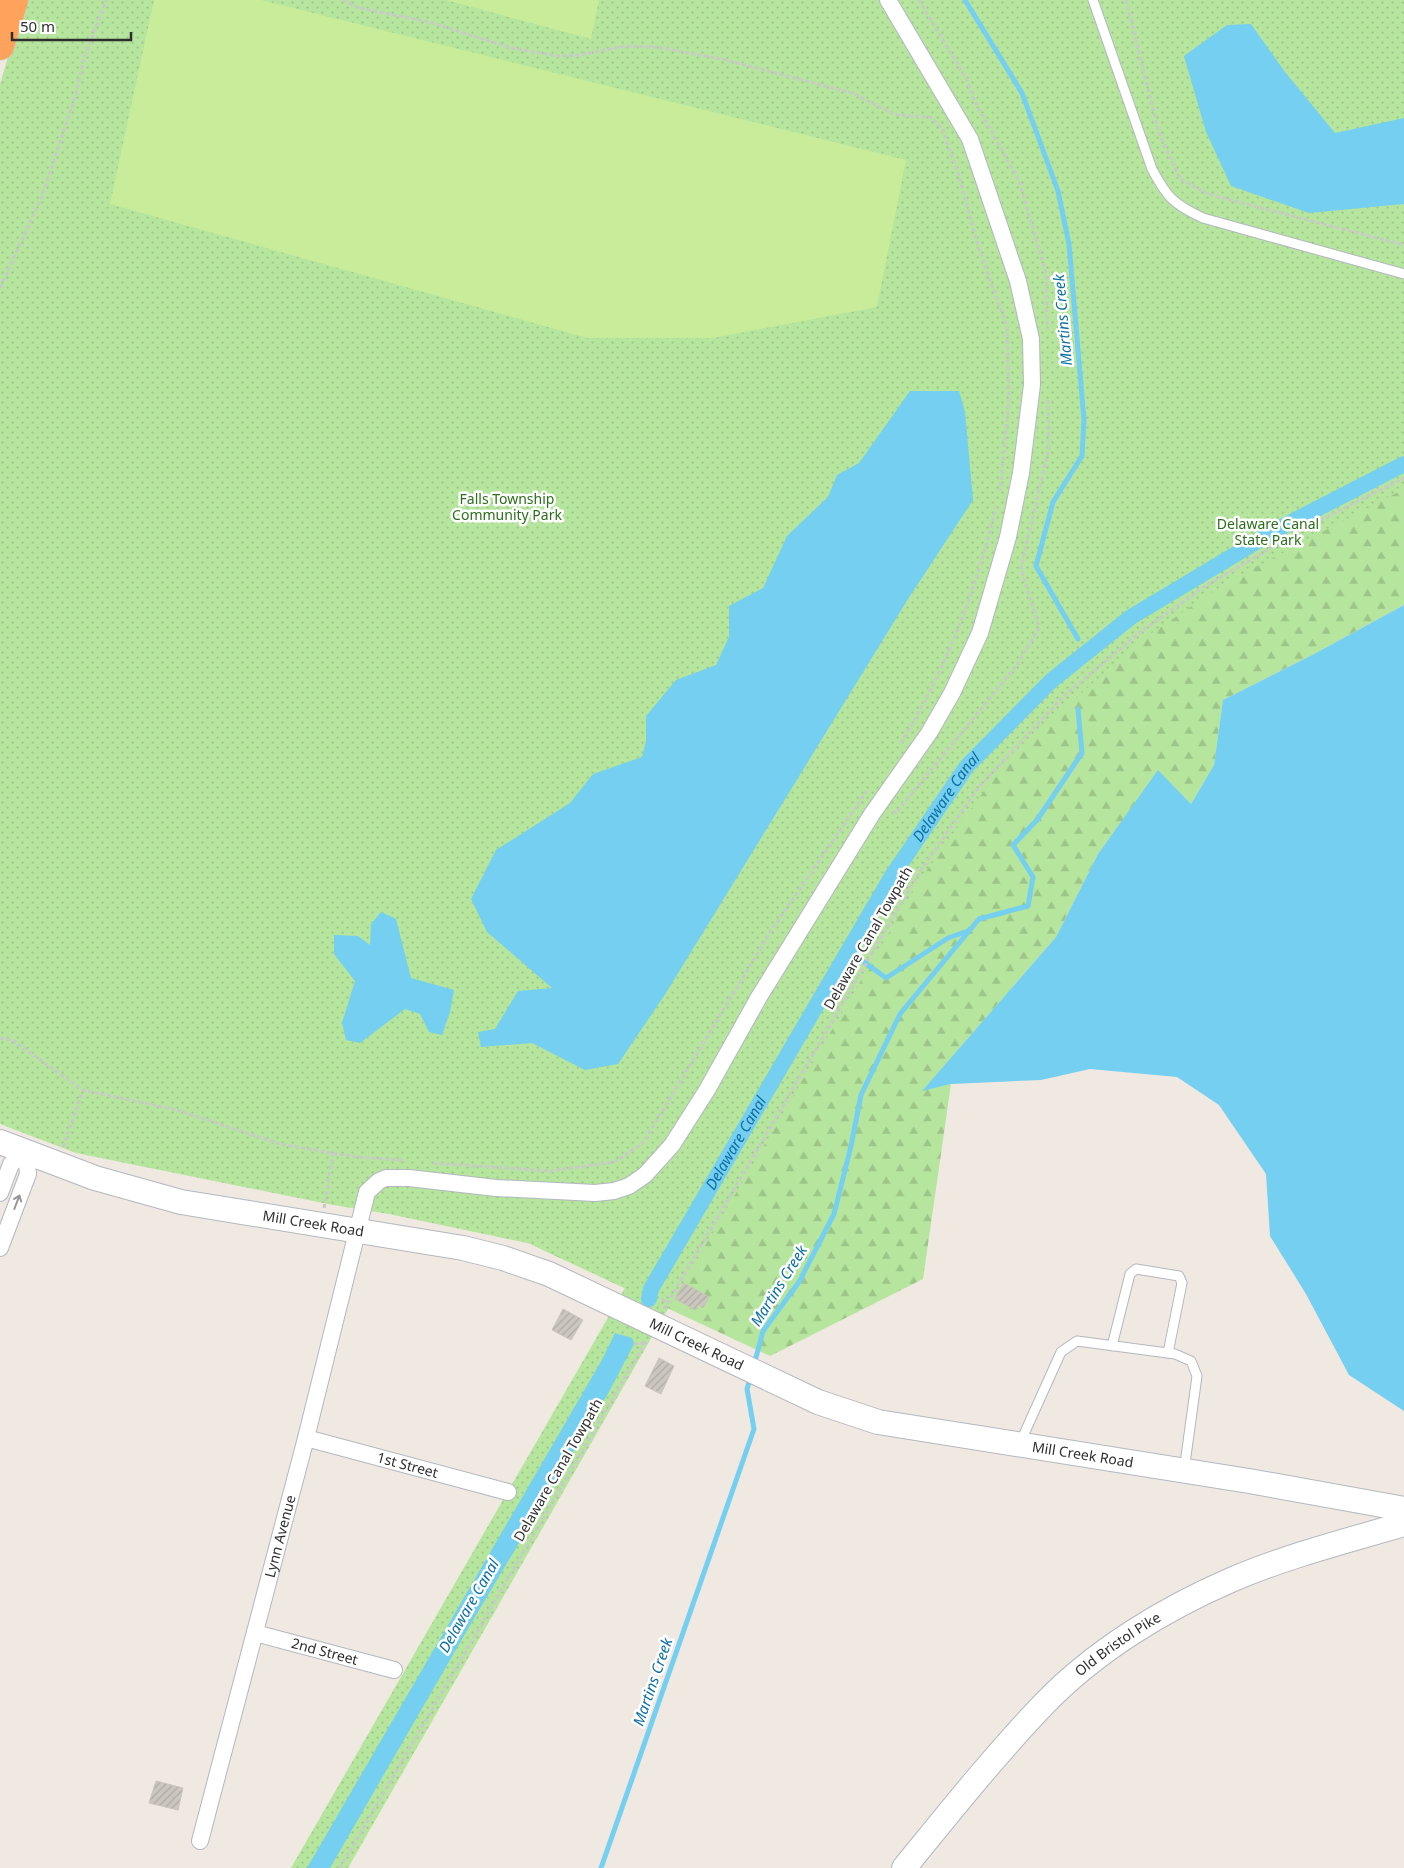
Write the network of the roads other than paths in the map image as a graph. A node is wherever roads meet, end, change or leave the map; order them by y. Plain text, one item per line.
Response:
1 (14, 0) edge
2 (888, 0) edge
3 (1093, 0) edge
4 (0, 46) edge
5 (1404, 274) edge
6 (0, 1142) edge
7 (26, 1152) junction
8 (0, 1193) edge
9 (357, 1231) junction
10 (0, 1248) edge
11 (1112, 1346) junction
12 (1168, 1353) junction
13 (306, 1438) junction
14 (1019, 1446) junction
15 (1184, 1471) junction
16 (508, 1492) dead end
17 (1404, 1509) edge
18 (1404, 1524) edge
19 (256, 1633) junction
20 (394, 1670) dead end
21 (200, 1841) dead end
22 (904, 1868) edge

1 - 4 highway
2 - 9 street, Lynn Avenue
3 - 5 lane
6 - 7 main road, Mill Creek Road
7 - 8 street
7 - 9 main road, Mill Creek Road
10 -> 7 street
9 - 13 street, Lynn Avenue
9 - 14 main road, Mill Creek Road
11 - 12 lane
11 - 12 lane
11 - 14 lane
12 - 15 lane
13 - 16 street, 1st Street
13 - 19 street, Lynn Avenue
14 - 15 main road, Mill Creek Road
15 - 17 main road, Mill Creek Road
18 - 22 main road, Old Bristol Pike
19 - 20 street, 2nd Street
19 - 21 street, Lynn Avenue

